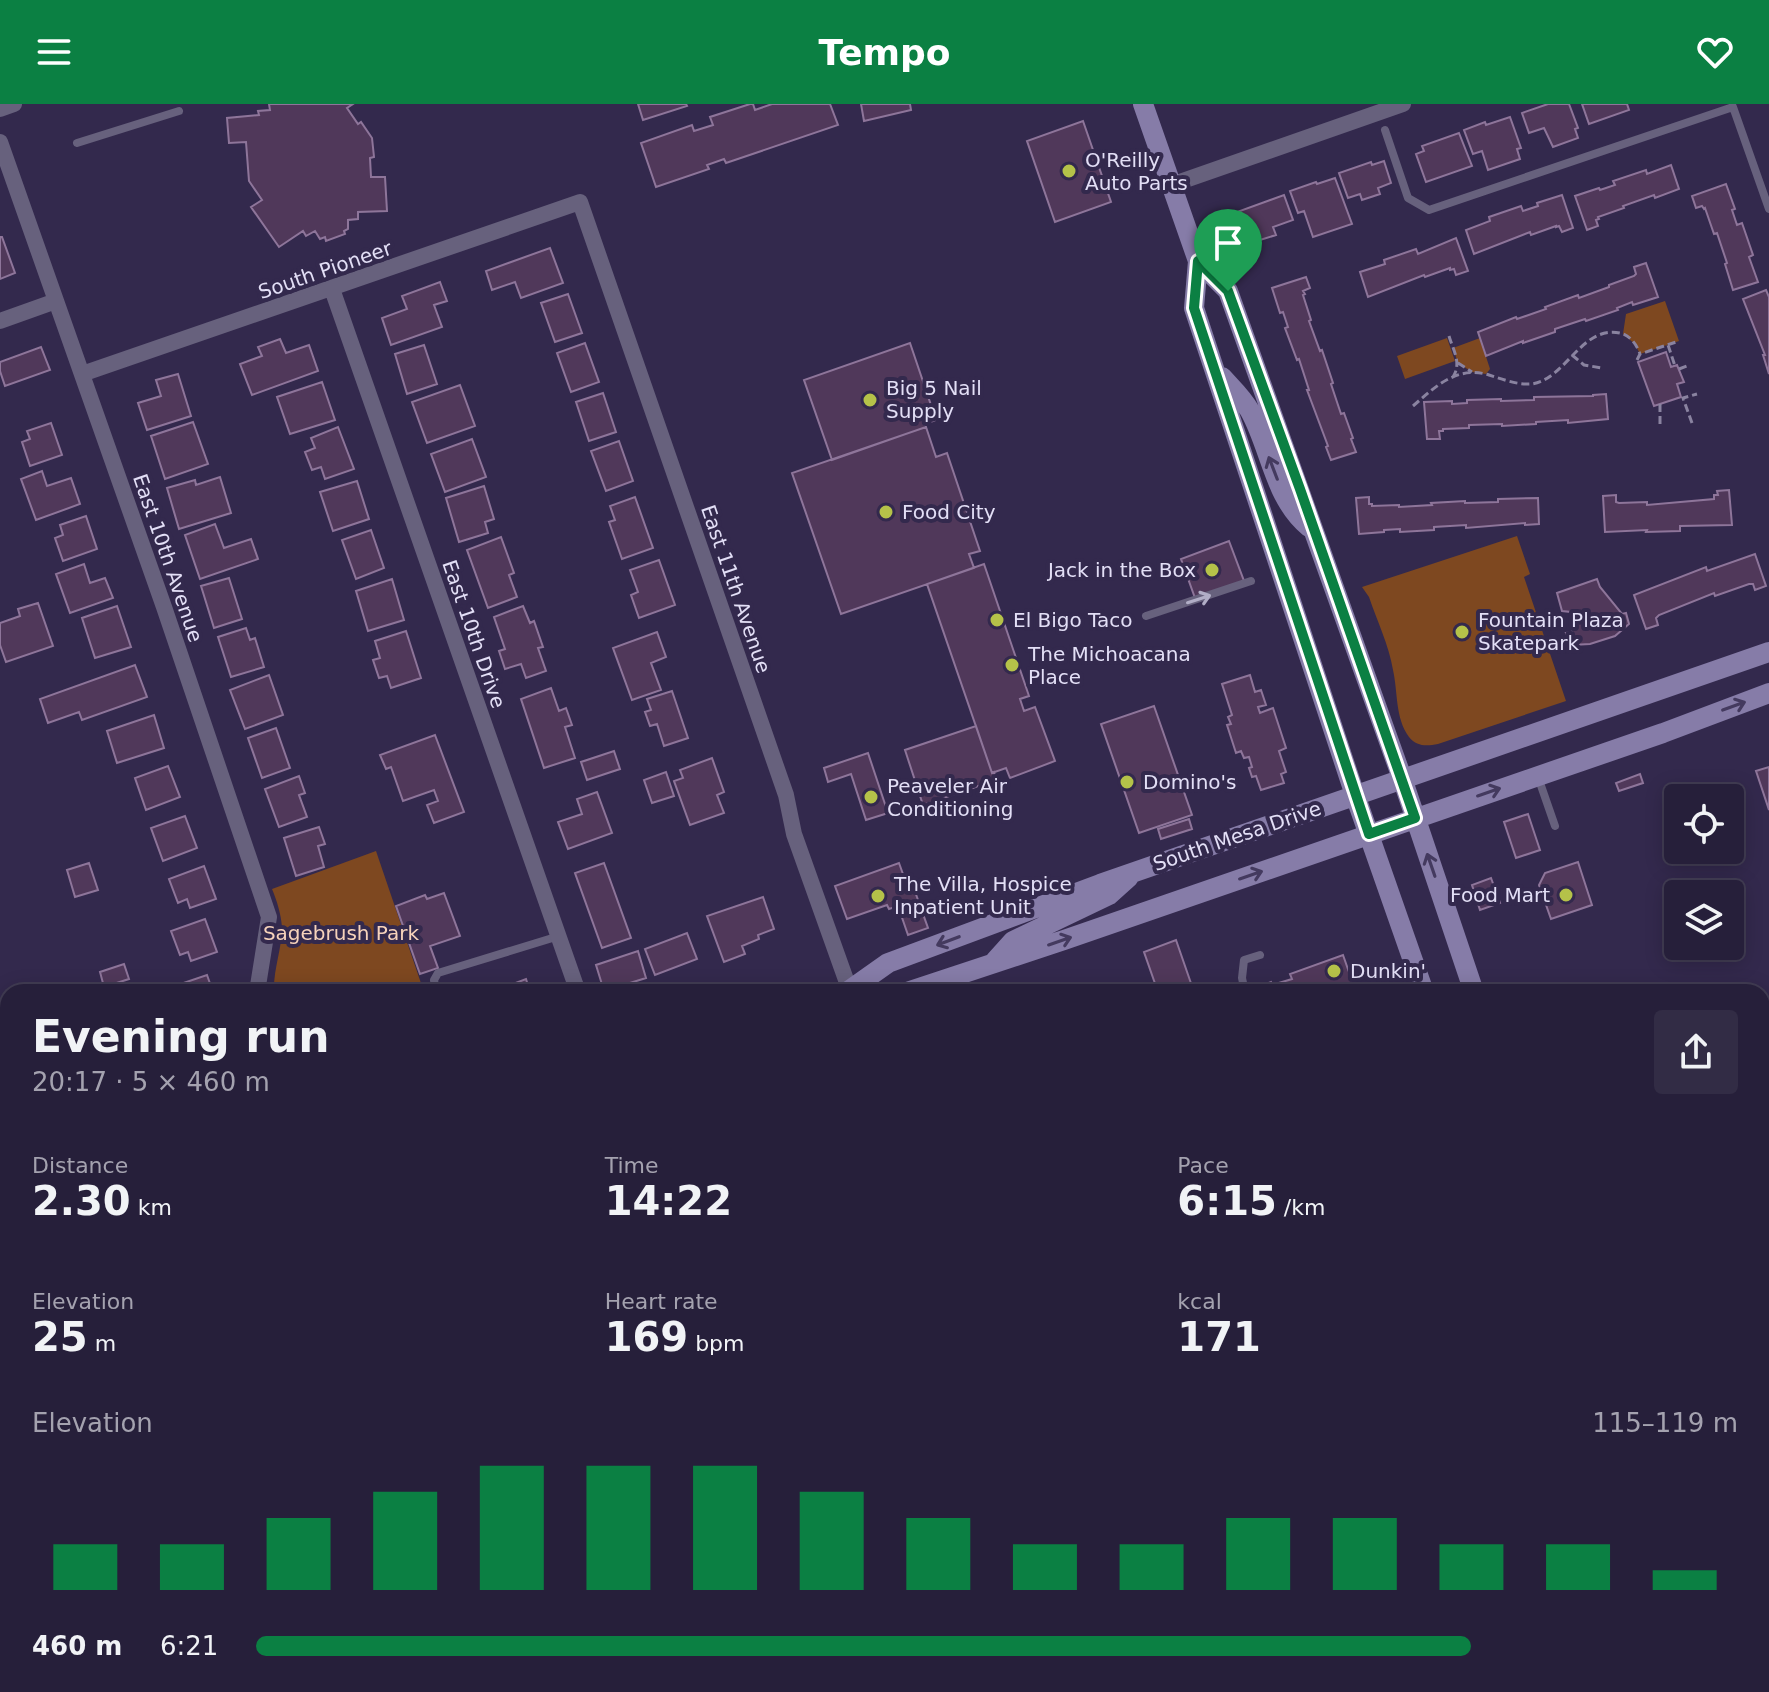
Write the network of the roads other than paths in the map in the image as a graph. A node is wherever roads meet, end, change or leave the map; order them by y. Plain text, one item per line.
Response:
1 (14, 104) edge
2 (1143, 104) edge
3 (1403, 104) edge
4 (0, 109) edge
5 (179, 111) dead end
6 (1385, 130) dead end
7 (0, 142) edge
8 (77, 143) dead end
9 (1171, 185) junction
10 (580, 202) joint
11 (1769, 209) edge
12 (1198, 261) junction
13 (332, 289) junction
14 (56, 301) junction
15 (0, 321) edge
16 (1215, 370) junction
17 (82, 374) junction
18 (1315, 532) junction
19 (1251, 581) dead end
20 (1146, 616) dead end
21 (1769, 652) edge
22 (1769, 693) edge
23 (1537, 776) junction
24 (1402, 778) junction
25 (1355, 795) junction
26 (1415, 818) junction
27 (1555, 826) dead end
28 (1369, 834) junction
29 (1136, 871) junction
30 (559, 936) junction
31 (1260, 955) dead end
32 (992, 964) junction
33 (258, 984) edge
34 (433, 984) edge
35 (575, 984) edge
36 (845, 984) edge
37 (859, 984) edge
38 (931, 984) edge
39 (1243, 984) edge
40 (1421, 984) edge
41 (1471, 984) edge

1 - 4 street
2 - 9 main road
3 - 9 street
5 - 8 lane
6 - 11 lane
7 - 14 street, East 10th Avenue
9 - 12 main road
10 - 13 street, South Pioneer
10 - 36 street, East 11th Avenue
12 - 16 main road
12 - 18 main road
13 - 17 street, South Pioneer
13 - 30 street, East 10th Drive
14 - 15 street
14 - 17 street, East 10th Avenue
18 -> 16 main road
16 - 25 main road
17 - 33 street, East 10th Avenue
18 - 24 main road
20 -> 19 lane
21 - 24 main road, South Mesa Drive
23 -> 22 main road, South Mesa Drive
26 -> 23 main road, South Mesa Drive
23 - 27 lane
24 - 25 main road, South Mesa Drive
24 - 26 main road
25 - 28 main road
25 - 29 main road, South Mesa Drive
26 - 28 main road, South Mesa Drive
41 -> 26 main road
32 -> 28 main road, South Mesa Drive
28 - 40 main road
29 - 32 main road
29 -> 37 main road, South Mesa Drive
30 - 34 lane
30 - 35 street, East 10th Drive
31 - 39 lane
32 - 38 main road, South Mesa Drive

